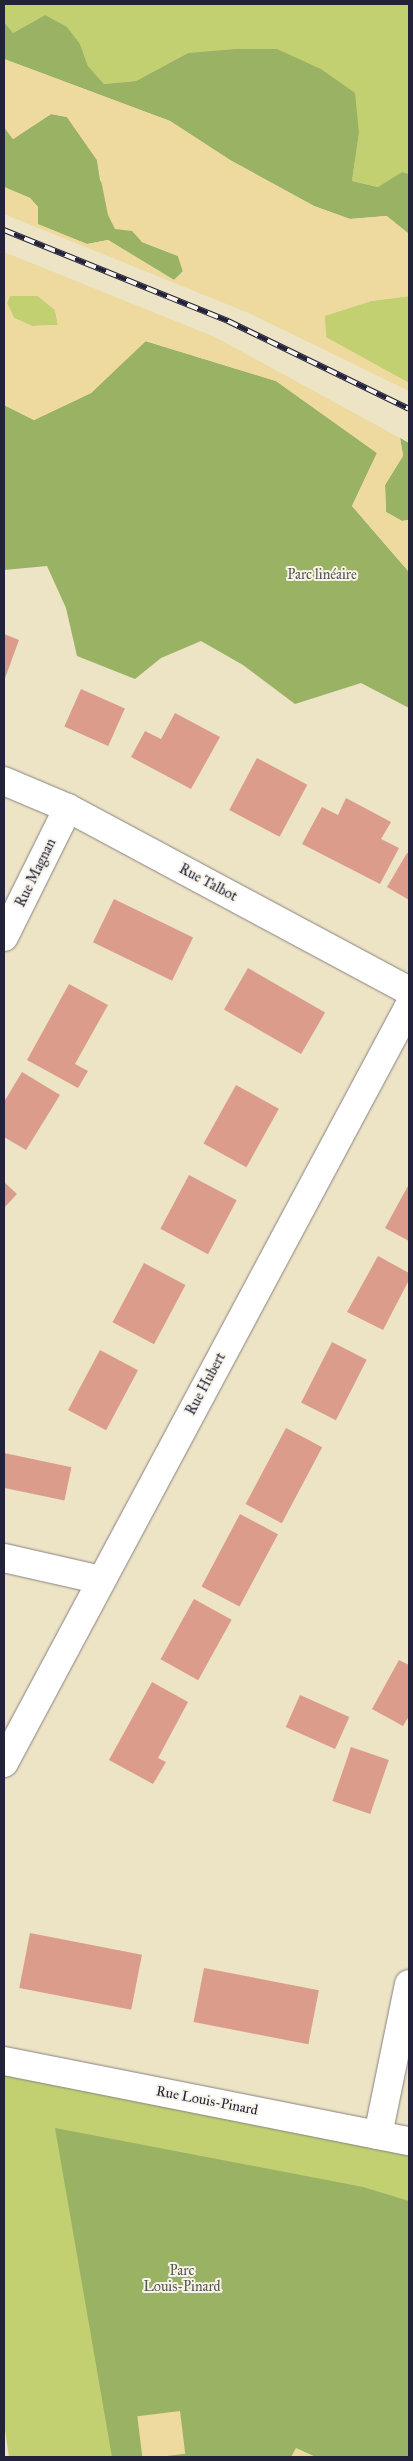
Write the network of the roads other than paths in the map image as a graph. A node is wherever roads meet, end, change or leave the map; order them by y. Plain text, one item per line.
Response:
1 (4, 781) edge
2 (68, 808) junction
3 (4, 937) edge
4 (409, 991) edge
5 (409, 1006) edge
6 (4, 1558) edge
7 (101, 1580) junction
8 (4, 1763) edge
9 (409, 1984) edge
10 (4, 2061) edge
11 (378, 2135) junction
12 (409, 2141) edge

1 - 2 street, Rue Talbot
2 - 3 street, Rue Magnan
2 - 4 street, Rue Talbot
5 - 7 street, Rue Hubert
6 - 7 street
7 - 8 street, Rue Hubert
9 - 11 street
10 - 11 street, Rue Louis-Pinard
11 - 12 street, Rue Louis-Pinard

